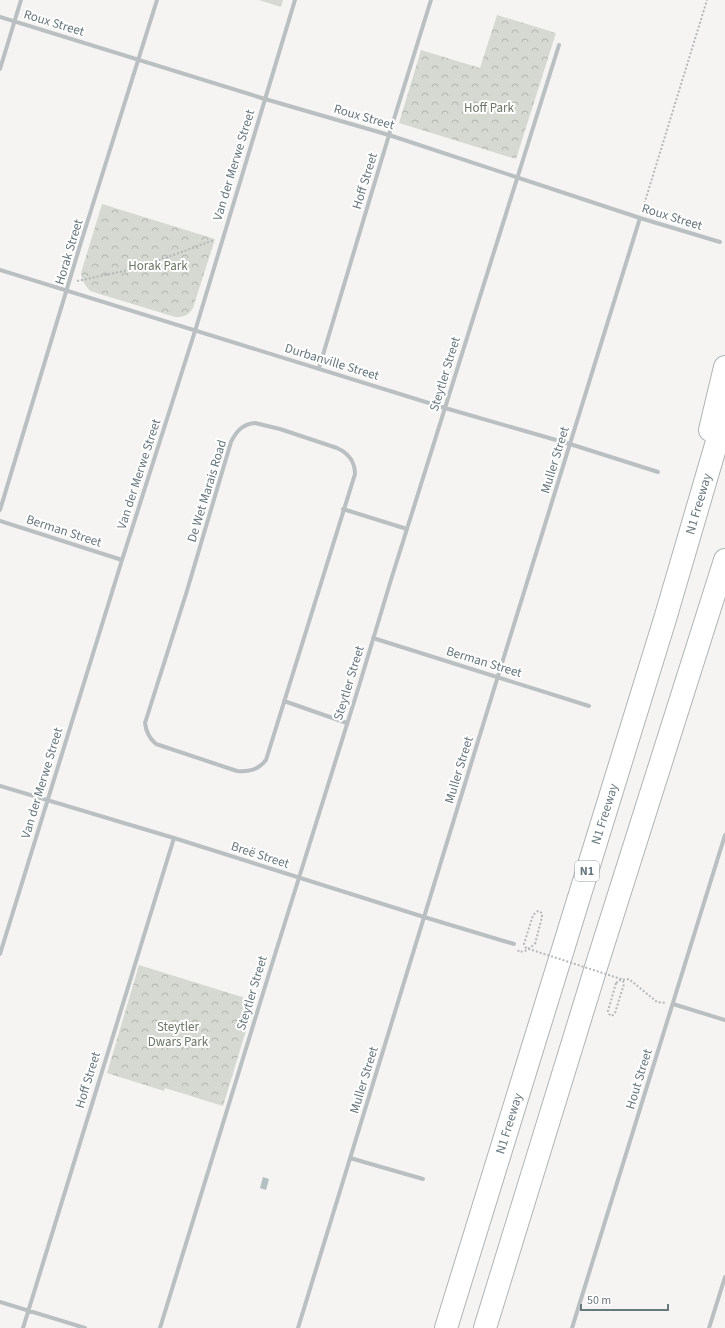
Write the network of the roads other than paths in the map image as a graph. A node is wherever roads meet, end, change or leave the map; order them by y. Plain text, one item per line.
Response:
1 (21, 0) edge
2 (157, 0) edge
3 (295, 0) edge
4 (431, 0) edge
5 (0, 17) edge
6 (15, 22) junction
7 (559, 45) dead end
8 (138, 59) junction
9 (0, 69) edge
10 (265, 99) junction
11 (389, 135) junction
12 (517, 178) junction
13 (640, 218) junction
14 (720, 242) dead end
15 (0, 270) edge
16 (68, 291) junction
17 (195, 331) junction
18 (319, 368) junction
19 (725, 368) edge
20 (445, 408) junction
21 (725, 414) edge
22 (570, 444) junction
23 (658, 472) dead end
24 (696, 508) junction
25 (343, 509) junction
26 (0, 510) edge
27 (0, 521) edge
28 (407, 529) junction
29 (122, 560) junction
30 (725, 560) edge
31 (374, 638) junction
32 (498, 676) junction
33 (284, 701) junction
34 (589, 706) dead end
35 (348, 723) junction
36 (0, 786) edge
37 (47, 801) junction
38 (725, 835) edge
39 (174, 838) junction
40 (299, 877) junction
41 (424, 917) junction
42 (514, 944) road end
43 (0, 954) edge
44 (673, 1004) junction
45 (725, 1020) edge
46 (350, 1158) junction
47 (423, 1179) dead end
48 (725, 1277) edge
49 (0, 1302) edge
50 (29, 1311) junction
51 (23, 1328) edge
52 (85, 1328) edge
53 (160, 1328) edge
54 (298, 1328) edge
55 (446, 1328) edge
56 (485, 1328) edge
57 (572, 1328) edge
58 (709, 1328) edge

1 - 6 street
2 - 8 street, Horak Street
3 - 10 street, Van der Merwe Street
4 - 11 street, Hoff Street
5 - 6 street, Roux Street
6 - 8 street, Roux Street
6 - 9 street
7 - 12 street, Steytler Street
8 - 10 street, Roux Street
8 - 16 street, Horak Street
10 - 11 street, Roux Street
10 - 17 street, Van der Merwe Street
11 - 12 street, Roux Street
11 - 18 street, Hoff Street
12 - 13 street, Roux Street
12 - 20 street, Steytler Street
13 - 14 street, Roux Street
13 - 22 street, Muller Street
15 - 16 street, Durbanville Street
16 - 17 street, Durbanville Street
16 - 26 street, Horak Street
17 - 18 street, Durbanville Street
17 - 29 street, Van der Merwe Street
18 - 20 street, Durbanville Street
19 - 24 highway
20 - 22 street, Durbanville Street
20 - 28 street, Steytler Street
21 - 24 highway, N1 Freeway / N1
22 - 23 street, Durbanville Street
22 - 32 street, Muller Street
24 - 55 highway, N1 Freeway / N1
25 - 28 street
25 - 33 street, De Wet Marais Road
25 - 33 street, De Wet Marais Road
27 - 29 street, Berman Street
28 - 31 street, Steytler Street
29 - 37 street, Van der Merwe Street
30 - 56 highway
31 - 32 street, Berman Street
31 - 35 street, Steytler Street
32 - 34 street, Berman Street
32 - 41 street, Muller Street
33 - 35 street
35 - 40 street, Steytler Street
36 - 37 street, Breë Street
37 - 39 street, Breë Street
37 - 43 street, Van der Merwe Street
38 - 44 street, Hout Street
39 - 40 street, Breë Street
39 - 50 street, Hoff Street
40 - 41 street, Breë Street
40 - 53 street, Steytler Street
41 - 42 street, Breë Street
41 - 46 street, Muller Street
44 - 45 street
44 - 57 street, Hout Street
46 - 47 street
46 - 54 street, Muller Street
48 - 58 street
49 - 50 street
50 - 51 street, Hoff Street
50 - 52 street

